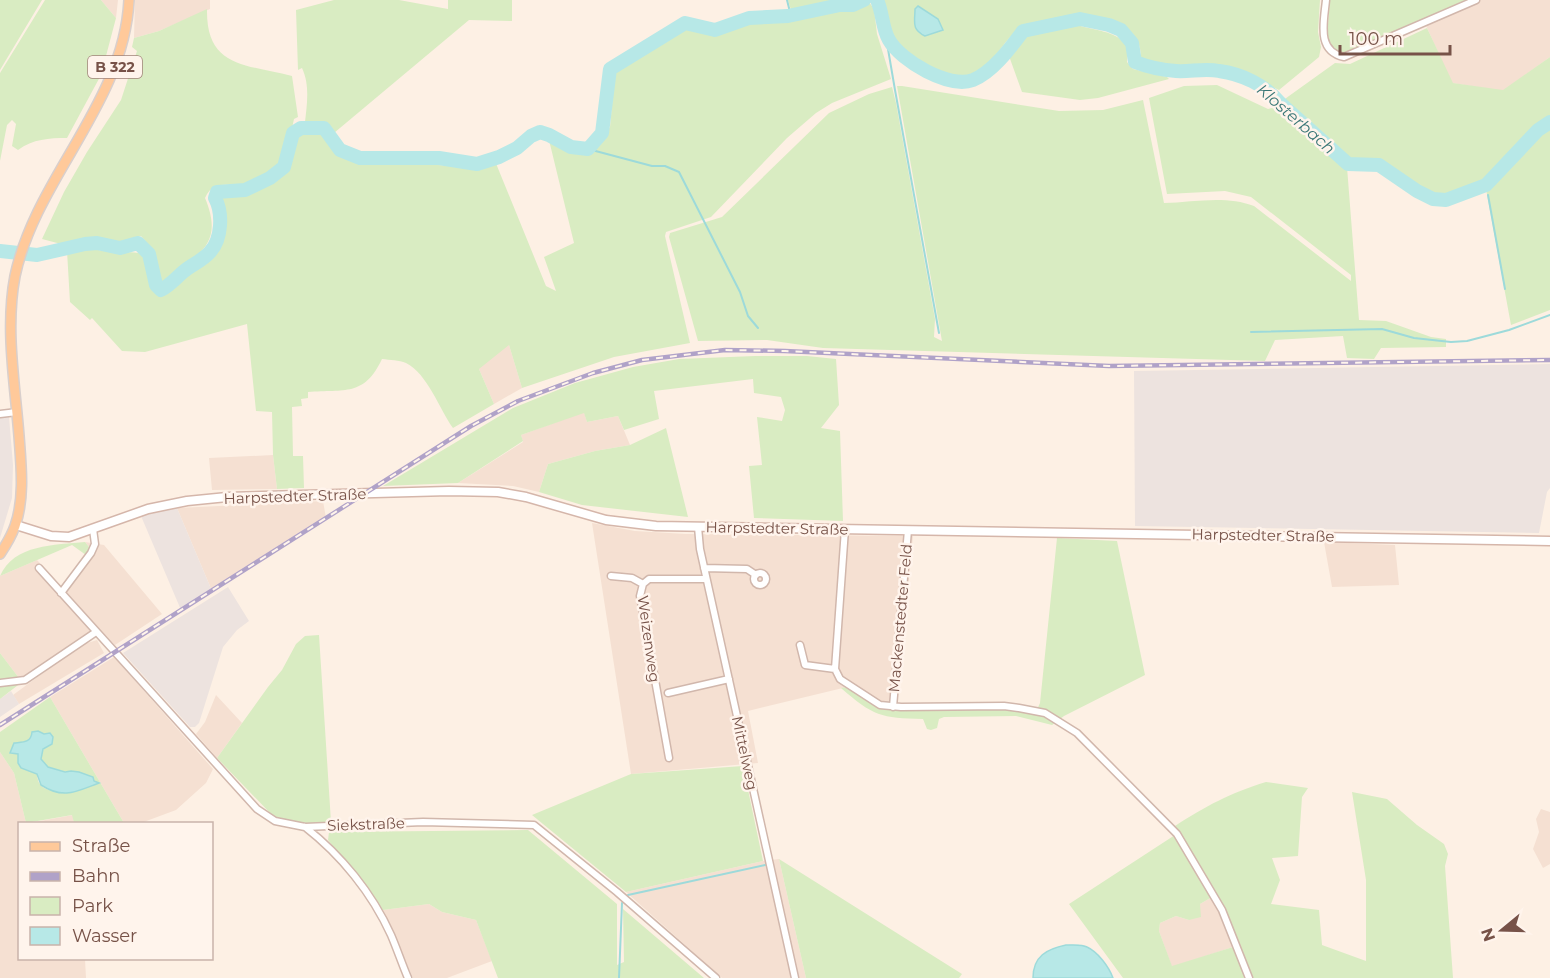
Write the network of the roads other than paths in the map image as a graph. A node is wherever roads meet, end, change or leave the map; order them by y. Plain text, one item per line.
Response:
1 (129, 0) edge
2 (1326, 0) edge
3 (1476, 0) edge
4 (17, 412) junction
5 (0, 414) edge
6 (16, 525) junction
7 (698, 527) junction
8 (845, 529) junction
9 (93, 530) junction
10 (908, 530) junction
11 (1550, 541) edge
12 (0, 554) edge
13 (39, 568) dead end
14 (704, 568) junction
15 (756, 575) dead end
16 (611, 576) dead end
17 (706, 579) junction
18 (643, 584) junction
19 (61, 593) junction
20 (96, 632) junction
21 (800, 645) dead end
22 (835, 669) junction
23 (729, 679) junction
24 (0, 683) edge
25 (668, 693) dead end
26 (893, 707) junction
27 (669, 758) dead end
28 (305, 826) junction
29 (408, 978) edge
30 (716, 978) edge
31 (795, 978) edge
32 (1249, 978) edge

1 - 4 main road, B 322
2 - 3 street
4 - 5 street
4 - 6 main road, B 322
6 - 9 street, Harpstedter Straße
6 - 12 main road, B 322
7 - 8 street, Harpstedter Straße
7 - 9 street, Harpstedter Straße
7 - 14 street, Mittelweg
8 - 10 street, Harpstedter Straße
8 - 22 street
9 - 19 street
10 - 11 street, Harpstedter Straße
10 - 26 street, Mackenstedter Feld
13 - 19 street, Siekstraße
14 - 15 street
14 - 17 street, Mittelweg
16 - 18 street
17 - 18 street, Weizenweg
17 - 23 street, Mittelweg
18 - 27 street, Weizenweg
19 - 20 street, Siekstraße
20 - 24 street
20 - 28 street, Siekstraße
21 - 22 street
22 - 26 street, Mackenstedter Feld
23 - 25 street
23 - 31 street, Mittelweg
26 - 32 street, Mackenstedter Feld
28 - 29 street
28 - 30 street, Siekstraße

